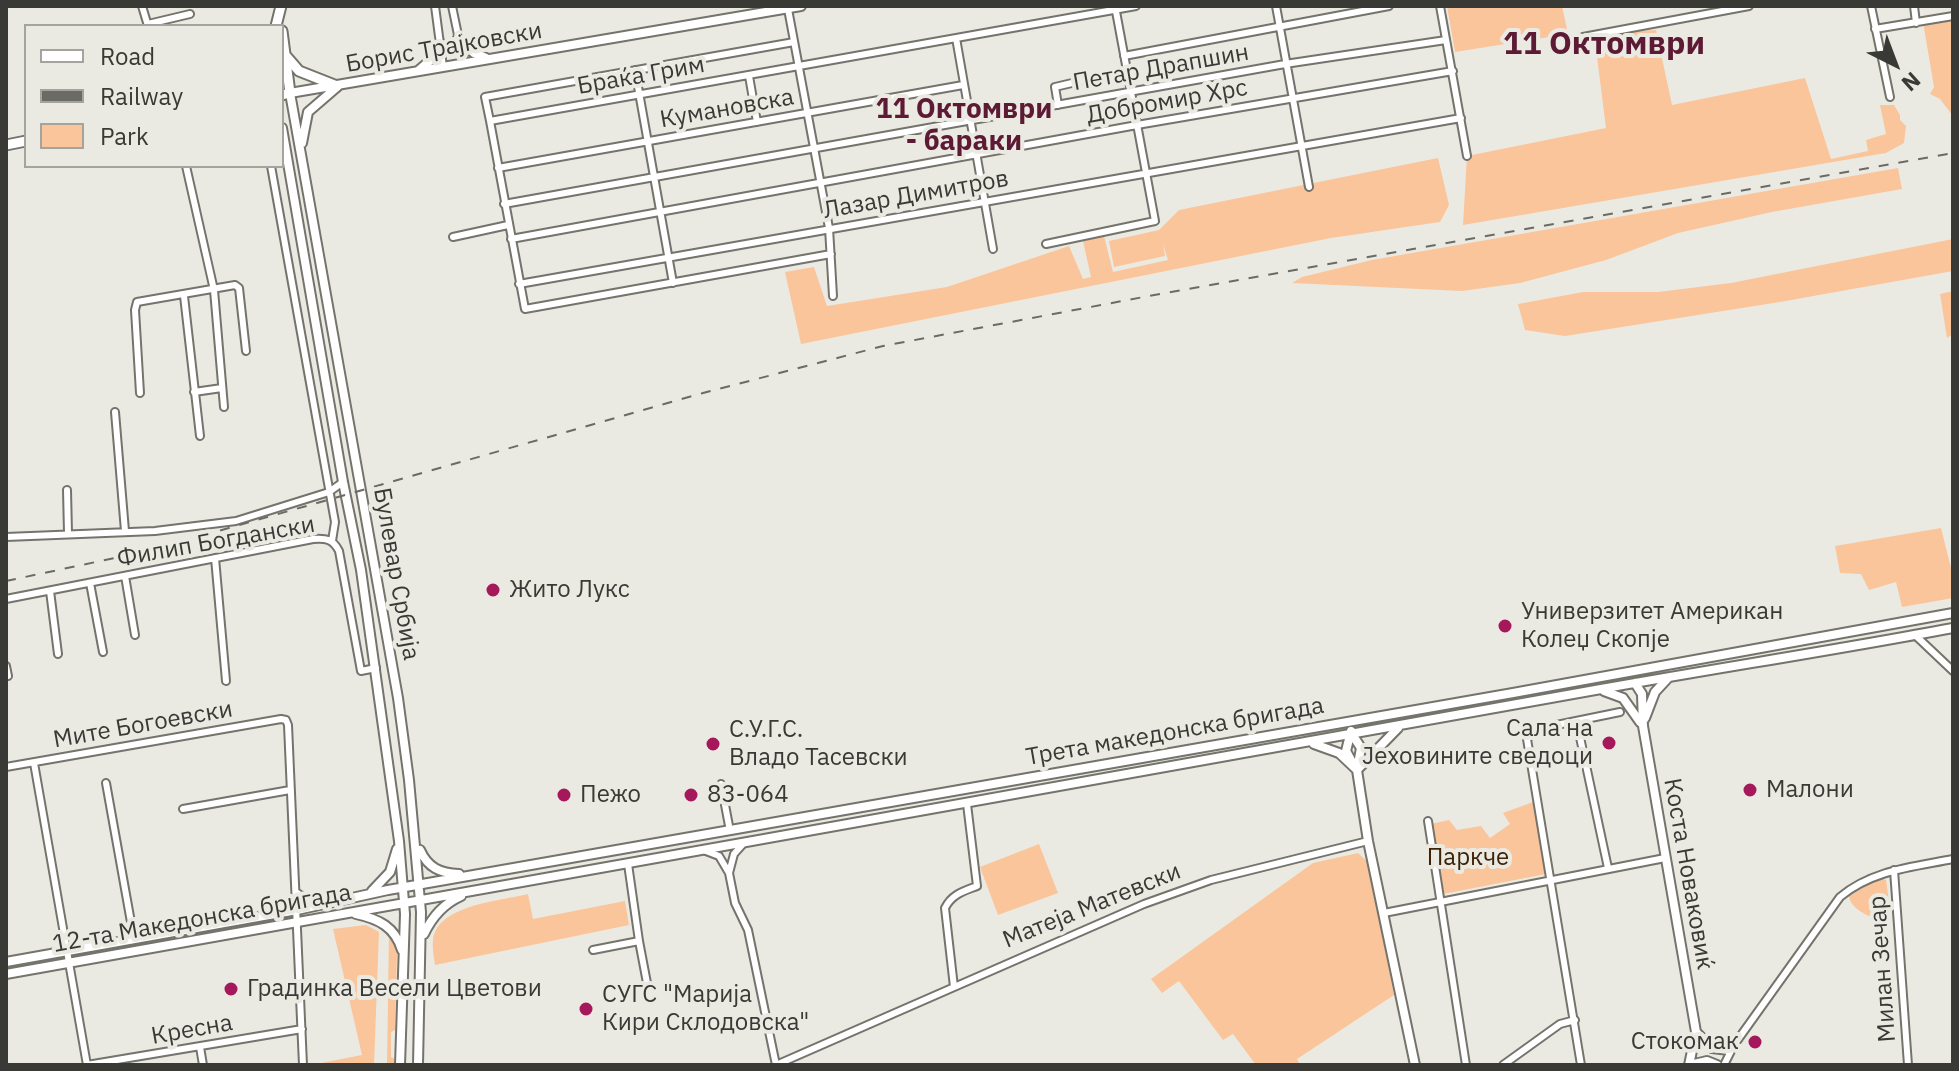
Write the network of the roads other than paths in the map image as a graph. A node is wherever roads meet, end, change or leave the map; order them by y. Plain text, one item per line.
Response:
1 (435, 6) edge
2 (452, 6) edge
3 (801, 6) edge
4 (1136, 6) edge
5 (1276, 6) edge
6 (1389, 6) edge
7 (1440, 6) edge
8 (1749, 6) edge
9 (1871, 6) edge
10 (1914, 6) edge
11 (1116, 8) edge
12 (788, 9) junction
13 (190, 14) dead end
14 (1953, 16) edge
15 (1916, 23) junction
16 (152, 24) edge
17 (1279, 28) junction
18 (1875, 29) junction
19 (1583, 37) dead end
20 (458, 38) junction
21 (956, 38) junction
22 (1446, 40) junction
23 (794, 42) junction
24 (440, 43) junction
25 (284, 53) joint
26 (1124, 56) junction
27 (490, 60) junction
28 (464, 64) junction
29 (1285, 64) junction
30 (443, 67) junction
31 (799, 67) junction
32 (635, 70) junction
33 (1127, 70) junction
34 (418, 71) junction
35 (1453, 71) junction
36 (749, 76) junction
37 (963, 85) junction
38 (337, 86) junction
39 (1131, 92) junction
40 (286, 94) edge
41 (640, 95) junction
42 (1890, 97) dead end
43 (1293, 98) junction
44 (1058, 105) junction
45 (807, 113) junction
46 (1461, 118) junction
47 (490, 121) junction
48 (757, 122) junction
49 (970, 122) junction
50 (1137, 125) junction
51 (648, 141) junction
52 (284, 146) edge
53 (1302, 146) junction
54 (814, 148) junction
55 (301, 151) junction
56 (976, 155) junction
57 (1467, 156) dead end
58 (186, 168) edge
59 (271, 168) edge
60 (498, 168) junction
61 (1146, 173) junction
62 (654, 177) junction
63 (821, 182) junction
64 (1309, 187) dead end
65 (985, 200) junction
66 (504, 204) junction
67 (660, 212) junction
68 (508, 225) junction
69 (829, 228) junction
70 (453, 237) dead end
71 (511, 239) junction
72 (1046, 244) dead end
73 (993, 249) dead end
74 (831, 254) junction
75 (668, 257) junction
76 (673, 283) junction
77 (519, 284) junction
78 (214, 290) junction
79 (184, 296) junction
80 (833, 296) dead end
81 (246, 351) dead end
82 (222, 388) junction
83 (194, 392) junction
84 (140, 393) dead end
85 (224, 407) dead end
86 (115, 412) dead end
87 (200, 436) dead end
88 (343, 482) junction
89 (67, 490) dead end
90 (329, 492) junction
91 (125, 531) junction
92 (68, 533) junction
93 (6, 537) edge
94 (332, 541) junction
95 (215, 558) junction
96 (125, 576) junction
97 (90, 583) junction
98 (50, 591) junction
99 (6, 599) edge
100 (1953, 613) edge
101 (1953, 628) edge
102 (135, 635) dead end
103 (1918, 639) junction
104 (103, 652) dead end
105 (58, 654) dead end
106 (6, 666) edge
107 (376, 668) junction
108 (1632, 670) junction
109 (1953, 671) edge
110 (8, 676) edge
111 (1668, 678) junction
112 (226, 681) dead end
113 (1635, 683) junction
114 (1599, 689) junction
115 (1620, 712) dead end
116 (1350, 721) junction
117 (1643, 726) junction
118 (1400, 727) junction
119 (1578, 728) dead end
120 (1352, 734) junction
121 (1312, 743) junction
122 (34, 763) junction
123 (6, 767) edge
124 (1357, 770) junction
125 (106, 783) dead end
126 (721, 784) dead end
127 (290, 790) junction
128 (967, 804) junction
129 (183, 809) dead end
130 (1428, 821) dead end
131 (730, 831) junction
132 (416, 839) junction
133 (399, 841) junction
134 (1368, 841) junction
135 (743, 844) junction
136 (705, 851) junction
137 (1665, 858) junction
138 (1953, 859) edge
139 (628, 864) junction
140 (1608, 868) junction
141 (1894, 870) junction
142 (729, 873) junction
143 (476, 875) junction
144 (1551, 879) junction
145 (420, 885) junction
146 (404, 887) junction
147 (477, 891) junction
148 (296, 892) junction
149 (368, 894) junction
150 (421, 900) junction
151 (1441, 900) junction
152 (405, 902) junction
153 (316, 906) junction
154 (297, 910) junction
155 (351, 913) junction
156 (1384, 913) junction
157 (298, 924) junction
158 (423, 937) junction
159 (134, 939) junction
160 (639, 941) junction
161 (593, 950) dead end
162 (67, 951) junction
163 (405, 961) junction
164 (6, 962) edge
165 (70, 963) junction
166 (6, 974) edge
167 (647, 983) dead end
168 (954, 987) junction
169 (1575, 1020) junction
170 (302, 1029) junction
171 (1696, 1032) junction
172 (1695, 1042) junction
173 (200, 1047) junction
174 (1732, 1047) junction
175 (1716, 1064) edge
176 (87, 1065) edge
177 (203, 1065) edge
178 (303, 1065) edge
179 (400, 1065) edge
180 (418, 1065) edge
181 (776, 1065) edge
182 (1415, 1065) edge
183 (1466, 1065) edge
184 (1503, 1065) edge
185 (1581, 1065) edge
186 (1689, 1065) edge
187 (1908, 1065) edge

1 - 24 street
2 - 20 street
3 - 12 street, Борис Трајковски
4 - 11 street, Браќа Грим
5 - 17 street
6 - 17 street
7 - 22 street
8 - 19 street
9 - 18 street
10 - 15 street
11 - 21 street, Браќа Грим
11 - 26 street
12 - 23 street
12 - 27 street, Борис Трајковски
13 - 16 street
14 - 15 street
15 - 18 street
17 - 26 street
17 - 29 street
18 - 42 street
20 - 27 street
20 - 28 street
21 - 31 street, Браќа Грим
21 - 37 street
22 - 29 street, Петар Драпшин
22 - 35 street
23 - 31 street
23 - 32 street
24 - 30 street
24 - 34 street
25 - 38 main road
25 - 40 main road
26 - 33 street
27 - 28 street, Борис Трајковски
28 - 30 street, Борис Трајковски
29 - 39 street, Петар Драпшин
29 - 43 street
30 - 34 street, Борис Трајковски
31 - 36 street, Браќа Грим
31 - 45 street
32 - 41 street
32 - 47 street
33 - 39 street
33 - 44 street
34 - 38 street, Борис Трајковски
35 - 43 street, Добромир Хрс
35 - 46 street
36 - 41 street, Браќа Грим
36 - 48 street
37 - 45 street, Кумановска
37 - 49 street
38 - 40 street, Борис Трајковски
38 - 55 street
39 - 44 street, Петар Драпшин
39 - 50 street
40 - 55 street, Булевар Србија
41 - 47 street, Браќа Грим
41 - 51 street
43 - 50 street, Добромир Хрс
43 - 53 street
44 - 49 street, Петар Драпшин
45 - 48 street, Кумановска
45 - 54 street
46 - 53 street, Лазар Димитров
46 - 57 street
47 - 60 street
48 - 51 street, Кумановска
49 - 54 street, Петар Драпшин
49 - 56 street
50 - 56 street, Добромир Хрс
50 - 61 street
51 - 60 street, Кумановска
51 - 62 street
52 - 88 street, Булевар Србија
53 - 61 street, Лазар Димитров
53 - 64 street
54 - 62 street, Петар Драпшин
54 - 63 street
55 - 132 street, Булевар Србија
56 - 63 street, Добромир Хрс
56 - 65 street
58 - 78 street
59 - 90 street
60 - 66 street
61 - 65 street, Лазар Димитров
61 - 72 street
62 - 66 street, Петар Драпшин
62 - 67 street
63 - 67 street, Добромир Хрс
63 - 69 street
65 - 69 street, Лазар Димитров
65 - 73 street
66 - 68 street
67 - 71 street, Добромир Хрс
67 - 75 street
68 - 70 street
68 - 71 street
69 - 74 street
69 - 75 street, Лазар Димитров
71 - 77 street
74 - 76 street
74 - 80 street
75 - 76 street
75 - 77 street, Лазар Димитров
76 - 77 street
78 - 79 street
78 - 81 street
78 - 82 street
79 - 83 street
79 - 84 street
82 - 83 street
82 - 85 street
83 - 87 street
86 - 91 street
88 - 90 street
88 - 107 street, Булевар Србија
89 - 92 street
90 - 91 street
90 - 94 street
91 - 92 street
92 - 93 street
94 - 95 street, Филип Богдански
94 - 107 street, Филип Богдански
95 - 96 street, Филип Богдански
95 - 112 street
96 - 97 street, Филип Богдански
96 - 102 street
97 - 98 street, Филип Богдански
97 - 104 street
98 - 99 street, Филип Богдански
98 - 105 street
100 - 108 street, Трета македонска бригада
101 - 103 street, Трета македонска бригада
103 - 109 street
103 - 111 street, Трета македонска бригада
106 - 110 street
107 - 133 street, Булевар Србија
108 - 113 street, Коста Новаковиќ
108 - 116 street, Трета македонска бригада
111 - 113 street, Трета македонска бригада
111 - 117 street
113 - 114 street, Трета македонска бригада
113 - 117 street, Коста Новаковиќ
114 - 117 street
114 - 118 street, Трета македонска бригада
115 - 144 street
116 - 120 street
116 - 131 street, Трета македонска бригада
117 - 137 street, Коста Новаковиќ
118 - 120 street, Трета македонска бригада
118 - 124 street
119 - 140 street
120 - 121 street, Трета македонска бригада
120 - 124 street
121 - 124 street
121 - 128 street, Трета македонска бригада
122 - 123 street, Мите Богоевски
122 - 127 street, Мите Богоевски
122 - 162 street
124 - 134 street
125 - 159 street
126 - 131 street
127 - 129 street
127 - 148 street
128 - 135 street, Трета македонска бригада
128 - 168 street
130 - 151 street
131 - 143 street, Трета македонска бригада
132 - 143 street
132 - 145 street, Булевар Србија
133 - 146 street, Булевар Србија
133 - 149 street
134 - 156 street
134 - 168 street, Матеја Матевски
135 - 136 street, Трета македонска бригада
135 - 142 street
136 - 139 street, Трета македонска бригада
136 - 142 street
137 - 140 street
137 - 171 street, Коста Новаковиќ
138 - 141 street
139 - 147 street, Трета македонска бригада
139 - 160 street
140 - 144 street
141 - 174 street
141 - 187 street, Милан Зечар
142 - 181 street
143 - 145 street, Трета македонска бригада
144 - 151 street
144 - 169 street
145 - 146 street, Трета македонска бригада
145 - 150 street, Булевар Србија
146 - 149 street, 12-та Македонска бригада
146 - 152 street, Булевар Србија
147 - 150 street, Трета македонска бригада
147 - 158 street
148 - 153 street
148 - 154 street
149 - 153 street, 12-та Македонска бригада
150 - 152 street, Трета македонска бригада
150 - 158 street, Булевар Србија
151 - 156 street
151 - 183 street
152 - 155 street, 12-та Македонска бригада
152 - 163 street, Булевар Србија
153 - 154 street, 12-та Македонска бригада
154 - 157 street
154 - 159 street, 12-та Македонска бригада
155 - 157 street, 12-та Македонска бригада
155 - 163 street
156 - 182 street
157 - 165 street, 12-та Македонска бригада
157 - 170 street
158 - 180 street, Булевар Србија
159 - 162 street, 12-та Македонска бригада
160 - 161 street
160 - 167 street
162 - 164 street, 12-та Македонска бригада
162 - 165 street
163 - 179 street, Булевар Србија
165 - 166 street, 12-та Македонска бригада
165 - 176 street
168 - 181 street, Матеја Матевски
169 - 184 street
169 - 185 street
170 - 173 street, Кресна
170 - 178 street
171 - 172 street, Коста Новаковиќ
171 - 174 street
172 - 175 street
172 - 186 street, Коста Новаковиќ
173 - 176 street, Кресна
173 - 177 street
174 - 175 street
175 - 186 street

